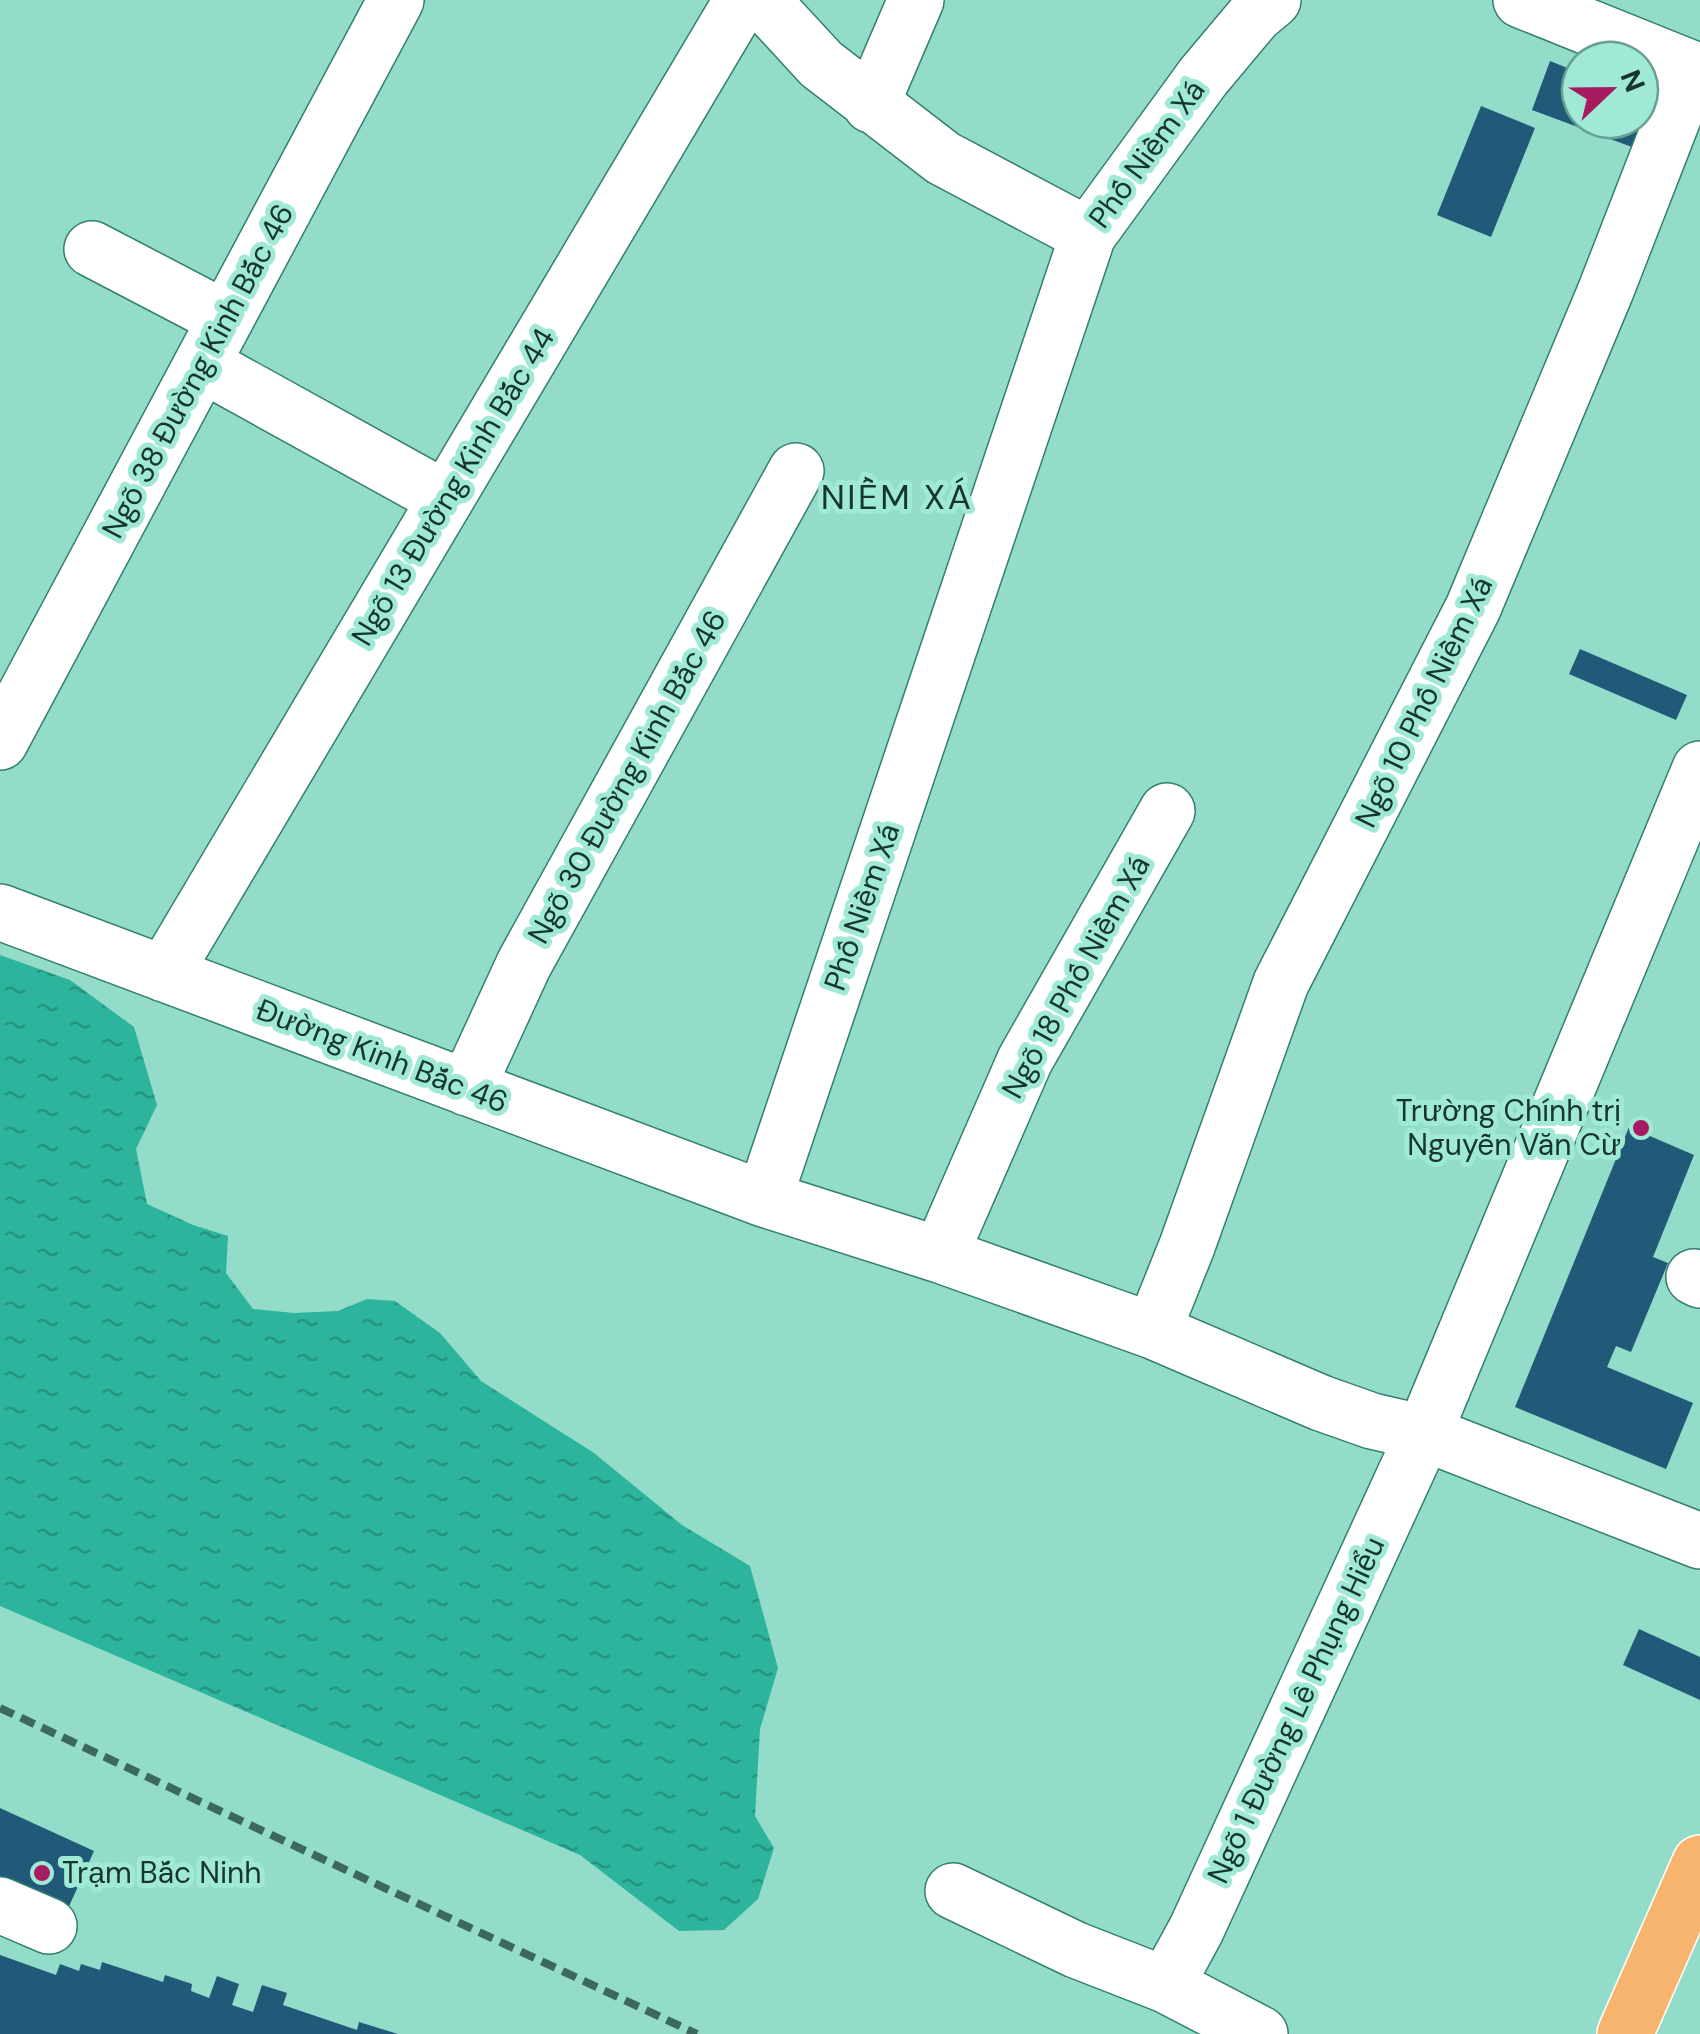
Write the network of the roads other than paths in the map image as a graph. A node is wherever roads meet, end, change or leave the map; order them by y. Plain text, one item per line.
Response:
1 (396, 0) edge
2 (742, 0) edge
3 (762, 0) edge
4 (916, 0) edge
5 (1273, 0) edge
6 (1521, 0) edge
7 (1696, 71) edge
8 (872, 105) junction
9 (1088, 235) junction
10 (92, 249) dead end
11 (214, 341) junction
12 (796, 470) dead end
13 (446, 499) junction
14 (0, 742) edge
15 (1700, 768) edge
16 (1167, 811) dead end
17 (0, 912) edge
18 (164, 974) junction
19 (466, 1088) junction
20 (764, 1199) junction
21 (940, 1256) junction
22 (1153, 1331) junction
23 (1424, 1433) junction
24 (1700, 1541) edge
25 (953, 1891) dead end
26 (1693, 1896) edge
27 (1166, 1985) junction
28 (1260, 2034) edge
29 (1625, 2034) edge

1 - 11 street, Ngõ 38 Đường Kinh Bắc 46
2 - 13 street, Ngõ 13 Đường Kinh Bắc 44
3 - 8 street
4 - 8 street
5 - 9 street, Phố Niềm Xá
6 - 7 street
7 - 22 street, Ngõ 10 Phố Niềm Xá
8 - 9 street
9 - 20 street, Phố Niềm Xá
10 - 11 street
11 - 13 street
11 - 14 street, Ngõ 38 Đường Kinh Bắc 46
12 - 19 street, Ngõ 30 Đường Kinh Bắc 46
13 - 18 street, Ngõ 13 Đường Kinh Bắc 44
15 - 23 street, Ngõ 1 Đường Lê Phụng Hiểu
16 - 21 street, Ngõ 18 Phố Niềm Xá
17 - 18 street, Đường Kinh Bắc 46
18 - 19 street, Đường Kinh Bắc 46
19 - 20 street, Đường Kinh Bắc 46
20 - 21 street
21 - 22 street
22 - 23 street
23 - 24 street
23 - 27 street, Ngõ 1 Đường Lê Phụng Hiểu
25 - 27 street
26 - 29 main road
27 - 28 street

